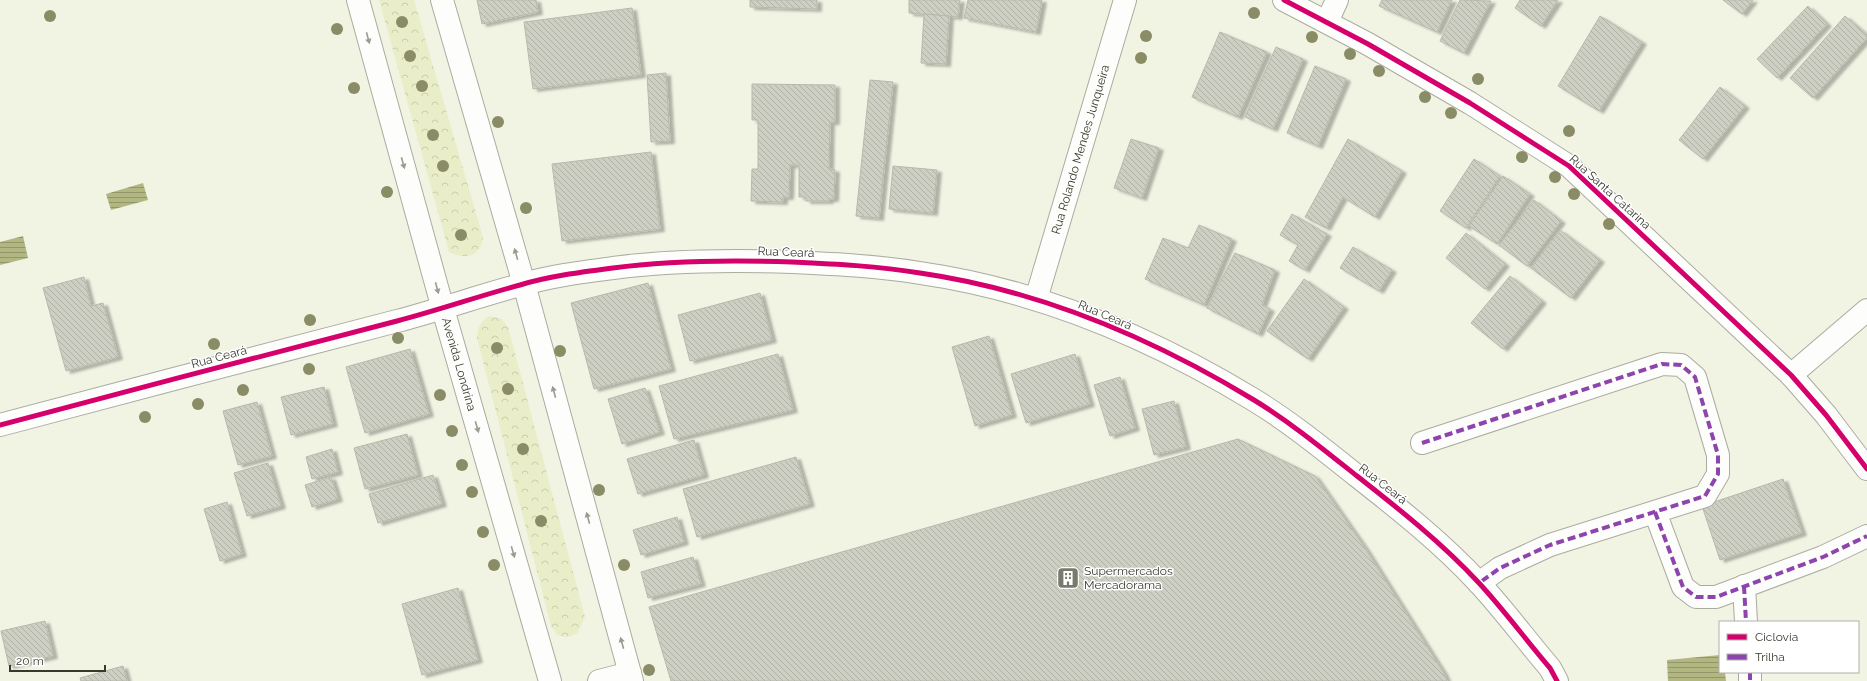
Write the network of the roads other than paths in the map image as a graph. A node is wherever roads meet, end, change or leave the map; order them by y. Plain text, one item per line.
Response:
1 (358, 0) edge
2 (442, 0) edge
3 (1125, 0) edge
4 (1284, 0) edge
5 (1337, 0) edge
6 (1327, 22) junction
7 (524, 284) junction
8 (1036, 299) junction
9 (443, 309) junction
10 (1867, 310) edge
11 (1791, 375) junction
12 (0, 425) edge
13 (1422, 443) dead end
14 (1867, 469) edge
15 (1655, 512) junction
16 (1867, 536) edge
17 (1480, 583) junction
18 (1744, 586) junction
19 (1746, 621) edge
20 (631, 677) edge
21 (550, 681) edge
22 (599, 681) edge
23 (1557, 681) edge

1 -> 9 street, Avenida Londrina
7 -> 2 street
3 - 8 street, Rua Rolando Mendes Junqueira
4 - 6 street, Rua Santa Catarina
5 - 6 street
6 - 11 street, Rua Santa Catarina
7 - 8 street, Rua Ceará
7 - 9 street, Rua Ceará
20 -> 7 street
8 - 17 street, Rua Ceará
9 - 12 street, Rua Ceará
9 -> 21 street, Avenida Londrina
10 - 11 street
11 - 14 street, Rua Santa Catarina
13 - 15 street
15 - 17 street
15 - 18 street
16 - 18 street
17 - 23 street, Rua Ceará
18 - 19 street
20 - 22 street

